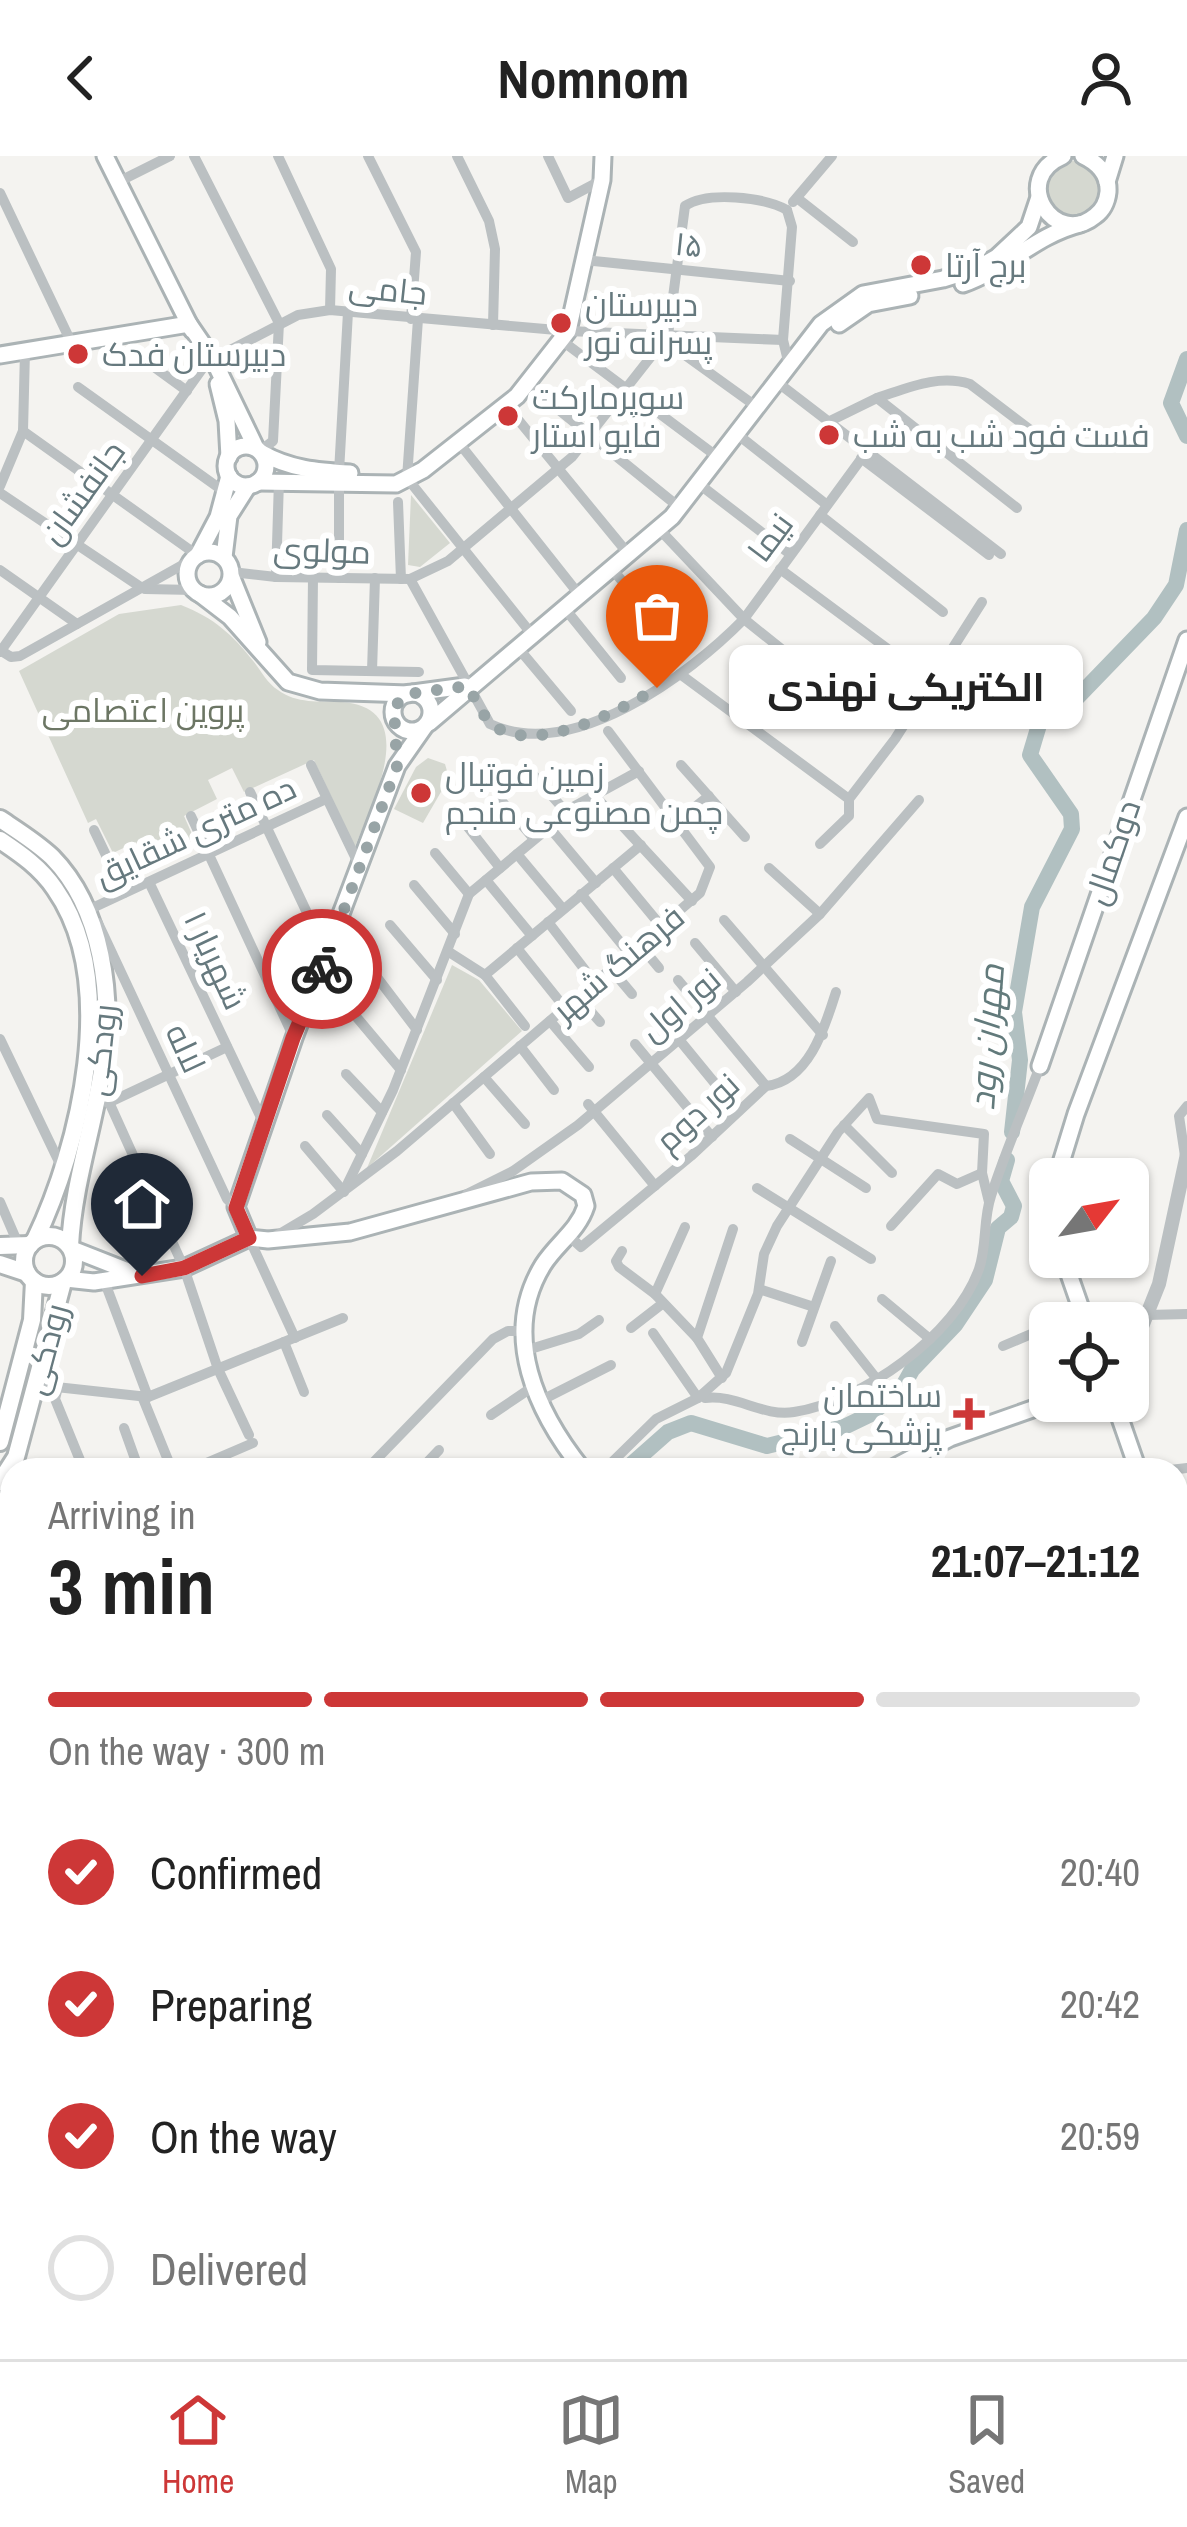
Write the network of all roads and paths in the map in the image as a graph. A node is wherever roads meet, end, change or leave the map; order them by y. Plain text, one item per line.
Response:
1 (104, 156) edge
2 (170, 156) edge
3 (194, 156) edge
4 (278, 156) edge
5 (368, 156) edge
6 (457, 156) edge
7 (548, 156) edge
8 (604, 156) edge
9 (832, 156) edge
10 (1064, 156) edge
11 (1083, 156) edge
12 (1115, 156) edge
13 (1041, 160) edge
14 (602, 180) junction
15 (118, 182) junction
16 (1107, 182) junction
17 (0, 193) edge
18 (1039, 197) junction
19 (796, 198) junction
20 (788, 209) junction
21 (1080, 224) junction
22 (853, 242) dead end
23 (584, 260) junction
24 (675, 269) junction
25 (790, 280) junction
26 (330, 310) junction
27 (348, 312) junction
28 (415, 319) junction
29 (279, 323) junction
30 (189, 324) junction
31 (493, 325) junction
32 (564, 335) junction
33 (666, 338) junction
34 (810, 338) junction
35 (783, 340) junction
36 (72, 344) junction
37 (25, 351) junction
38 (0, 355) edge
39 (210, 361) junction
40 (789, 365) junction
41 (154, 367) dead end
42 (777, 382) junction
43 (527, 384) junction
44 (78, 387) dead end
45 (626, 388) junction
46 (187, 391) junction
47 (877, 398) junction
48 (506, 405) junction
49 (757, 407) junction
50 (830, 421) junction
51 (23, 431) junction
52 (737, 434) junction
53 (589, 436) junction
54 (152, 440) junction
55 (1045, 441) dead end
56 (459, 443) junction
57 (259, 451) junction
58 (864, 455) junction
59 (229, 457) junction
60 (718, 458) junction
61 (559, 469) junction
62 (307, 476) junction
63 (339, 477) junction
64 (407, 478) junction
65 (279, 480) junction
66 (228, 484) junction
67 (253, 484) junction
68 (699, 484) junction
69 (0, 490) edge
70 (114, 492) junction
71 (398, 502) dead end
72 (680, 508) junction
73 (1017, 508) dead end
74 (511, 510) junction
75 (824, 510) junction
76 (660, 530) junction
77 (76, 545) junction
78 (463, 549) junction
79 (790, 554) junction
80 (995, 555) dead end
81 (196, 556) junction
82 (630, 556) junction
83 (780, 568) junction
84 (229, 569) junction
85 (0, 570) edge
86 (613, 570) junction
87 (276, 577) junction
88 (313, 578) junction
89 (339, 578) junction
90 (375, 578) junction
91 (406, 579) junction
92 (142, 589) junction
93 (197, 592) junction
94 (580, 597) junction
95 (39, 598) junction
96 (982, 602) dead end
97 (566, 610) junction
98 (943, 612) dead end
99 (744, 619) junction
100 (77, 624) junction
101 (665, 633) dead end
102 (534, 637) junction
103 (1187, 640) edge
104 (519, 649) junction
105 (0, 651) edge
106 (264, 656) junction
107 (908, 664) dead end
108 (372, 670) junction
109 (419, 672) dead end
110 (680, 674) junction
111 (621, 678) dead end
112 (468, 686) junction
113 (362, 693) junction
114 (410, 693) junction
115 (571, 711) dead end
116 (866, 717) dead end
117 (394, 719) junction
118 (427, 724) junction
119 (608, 731) dead end
120 (311, 765) dead end
121 (681, 765) dead end
122 (397, 766) junction
123 (530, 771) dead end
124 (639, 771) junction
125 (250, 792) dead end
126 (594, 795) junction
127 (709, 796) junction
128 (326, 799) junction
129 (500, 799) dead end
130 (849, 799) junction
131 (919, 800) dead end
132 (566, 812) junction
133 (190, 816) dead end
134 (1187, 818) edge
135 (0, 819) edge
136 (676, 822) junction
137 (467, 826) dead end
138 (266, 827) junction
139 (549, 827) junction
140 (94, 830) dead end
141 (745, 838) dead end
142 (534, 839) junction
143 (0, 840) edge
144 (820, 844) dead end
145 (640, 845) junction
146 (435, 853) dead end
147 (208, 854) junction
148 (517, 854) junction
149 (359, 867) junction
150 (500, 868) junction
151 (613, 868) junction
152 (769, 868) dead end
153 (486, 880) junction
154 (149, 882) junction
155 (596, 883) junction
156 (414, 885) dead end
157 (124, 893) junction
158 (469, 894) junction
159 (581, 894) junction
160 (692, 901) junction
161 (80, 904) junction
162 (563, 909) junction
163 (820, 914) junction
164 (724, 920) dead end
165 (548, 922) junction
166 (390, 925) dead end
167 (662, 926) junction
168 (455, 934) junction
169 (532, 936) junction
170 (695, 943) dead end
171 (640, 944) junction
172 (517, 948) junction
173 (448, 952) junction
174 (629, 953) junction
175 (327, 956) junction
176 (764, 967) junction
177 (659, 968) dead end
178 (611, 969) junction
179 (373, 972) dead end
180 (484, 975) junction
181 (437, 980) junction
182 (678, 980) dead end
183 (595, 982) junction
184 (736, 992) junction
185 (836, 992) dead end
186 (632, 994) dead end
187 (578, 997) junction
188 (343, 1001) dead end
189 (565, 1008) junction
190 (658, 1016) dead end
191 (707, 1016) junction
192 (550, 1021) junction
193 (600, 1022) dead end
194 (525, 1026) dead end
195 (417, 1030) junction
196 (823, 1035) junction
197 (293, 1038) junction
198 (0, 1039) edge
199 (677, 1041) junction
200 (635, 1044) dead end
201 (520, 1046) junction
202 (227, 1047) junction
203 (96, 1049) junction
204 (651, 1064) junction
205 (1040, 1066) joint
206 (589, 1067) dead end
207 (401, 1070) junction
208 (168, 1074) junction
209 (346, 1074) dead end
210 (484, 1077) junction
211 (766, 1086) junction
212 (554, 1090) dead end
213 (722, 1092) dead end
214 (453, 1103) junction
215 (102, 1106) junction
216 (1187, 1106) edge
217 (591, 1108) junction
218 (382, 1112) junction
219 (327, 1115) dead end
220 (525, 1124) dead end
221 (844, 1125) junction
222 (266, 1126) junction
223 (712, 1137) junction
224 (790, 1138) dead end
225 (305, 1146) dead end
226 (362, 1154) junction
227 (490, 1154) dead end
228 (1186, 1155) edge
229 (1062, 1158) edge
230 (821, 1159) junction
231 (62, 1168) junction
232 (982, 1172) junction
233 (892, 1173) dead end
234 (655, 1186) junction
235 (758, 1188) dead end
236 (866, 1188) dead end
237 (344, 1192) junction
238 (0, 1202) edge
239 (988, 1202) junction
240 (441, 1206) junction
241 (236, 1208) junction
242 (788, 1209) junction
243 (891, 1226) dead end
244 (685, 1228) dead end
245 (734, 1229) dead end
246 (569, 1236) junction
247 (249, 1238) junction
248 (268, 1240) junction
249 (21, 1244) edge
250 (71, 1248) junction
251 (622, 1250) dead end
252 (871, 1259) dead end
253 (831, 1262) dead end
254 (0, 1264) edge
255 (184, 1268) junction
256 (142, 1276) junction
257 (31, 1277) junction
258 (104, 1280) junction
259 (64, 1281) junction
260 (759, 1289) junction
261 (882, 1298) dead end
262 (658, 1299) junction
263 (814, 1307) junction
264 (1149, 1310) edge
265 (1187, 1314) edge
266 (1149, 1315) edge
267 (344, 1318) dead end
268 (599, 1320) dead end
269 (835, 1326) dead end
270 (632, 1328) dead end
271 (523, 1331) junction
272 (653, 1333) dead end
273 (1029, 1335) edge
274 (697, 1338) junction
275 (930, 1339) junction
276 (289, 1340) junction
277 (802, 1342) dead end
278 (1003, 1346) dead end
279 (524, 1351) junction
280 (611, 1365) dead end
281 (218, 1369) junction
282 (722, 1378) junction
283 (876, 1378) junction
284 (304, 1392) dead end
285 (537, 1394) junction
286 (145, 1396) junction
287 (698, 1398) junction
288 (1029, 1410) edge
289 (491, 1415) dead end
290 (1123, 1422) edge
291 (124, 1428) dead end
292 (0, 1442) edge
293 (439, 1450) dead end
294 (15, 1458) edge
295 (79, 1458) edge
296 (135, 1458) edge
297 (168, 1458) edge
298 (214, 1458) edge
299 (378, 1458) edge
300 (431, 1458) edge
301 (573, 1458) edge
302 (616, 1458) edge
303 (912, 1458) edge
304 (1134, 1458) edge

1 - 15 main road
2 - 15 street
3 - 29 street
4 - 26 street
5 - 28 street
6 - 31 street
7 - 14 street
8 - 14 main road
9 - 19 street
10 - 13 main road
11 - 16 main road
12 - 16 main road
13 - 18 main road
14 - 23 main road
15 - 30 main road
16 - 21 main road
17 - 36 street
18 - 21 main road
18 - 34 main road
19 - 20 street
19 - 22 street
20 - 24 street
20 - 25 street
21 - 34 main road
23 - 24 street, ۱۵
23 - 32 main road
24 - 25 street, ۱۵
24 - 33 street
25 - 35 street
26 - 27 street, جامی
26 - 29 street, جامی
27 - 28 street, جامی
27 - 63 street
28 - 31 street, جامی
28 - 64 street
29 - 39 street, جامی
29 - 57 street
30 - 36 main road
30 - 39 main road
31 - 32 street, جامی
32 - 33 street, جامی
32 - 43 main road
32 - 45 street
33 - 35 street, جامی
33 - 45 street
33 - 49 street
34 - 40 main road
35 - 40 street
36 - 37 main road
37 - 38 main road
37 - 51 street
39 - 46 street, جانفشان
39 - 57 main road
39 - 59 main road
40 - 42 main road
41 - 46 street
42 - 49 main road
42 - 50 street
43 - 48 main road
43 - 53 street
44 - 54 street
45 - 53 street
45 - 60 street
46 - 54 street, جانفشان
47 - 50 street
47 - 55 street
47 - 73 street
48 - 56 main road
48 - 61 street
49 - 52 main road
50 - 58 street
51 - 69 street
51 - 70 street
52 - 60 main road
52 - 75 street
53 - 61 street
53 - 72 street
54 - 66 street
54 - 70 street, جانفشان
56 - 64 main road
56 - 74 street
57 - 59 main road
57 - 62 main road
57 - 67 main road
58 - 75 street, نیما
58 - 80 street
59 - 66 main road
60 - 68 main road
61 - 74 street
61 - 82 street
62 - 63 main road
62 - 65 main road
63 - 64 main road
63 - 89 street
64 - 78 street
65 - 67 main road
65 - 87 street
66 - 67 main road
66 - 81 main road
67 - 84 main road
68 - 72 main road
68 - 79 street
69 - 77 street
70 - 77 street, جانفشان
70 - 81 street
71 - 91 street
72 - 76 main road
74 - 78 street
74 - 94 street
75 - 79 street, نیما
75 - 98 street
76 - 82 main road
76 - 99 street
77 - 92 street
77 - 95 street, جانفشان
78 - 91 street
78 - 102 street
79 - 83 street, نیما
81 - 84 main road
81 - 92 street
81 - 93 main road
82 - 86 main road
83 - 99 street, نیما
83 - 107 street
84 - 87 street, مولوی
84 - 93 main road
84 - 106 main road
85 - 95 street
86 - 94 main road
86 - 101 street
87 - 88 street, مولوی
88 - 89 street, مولوی
88 - 108 street
89 - 90 street, مولوی
90 - 91 street, مولوی
90 - 108 street
91 - 112 street, نیما
92 - 93 street
92 - 100 street
93 - 106 main road
94 - 97 main road
95 - 100 street
95 - 105 street, جانفشان
96 - 130 street
97 - 102 main road
97 - 111 street
99 - 110 street, نیما
99 - 116 street
100 - 105 street
102 - 104 main road
103 - 205 main road, دوکمال
104 - 112 main road
104 - 115 street
106 - 113 main road
108 - 109 street
110 - 112 street, نیما
110 - 130 street
112 - 114 main road
112 - 118 main road
113 - 114 main road
113 - 117 main road
114 - 117 main road
114 - 118 main road
117 - 118 main road
117 - 122 main road
118 - 122 main road
119 - 124 street, فرهنگ شهر
120 - 128 street
121 - 127 street
122 - 149 main road
123 - 132 street
124 - 126 street
124 - 136 street, فرهنگ شهر
125 - 138 street
126 - 132 street
126 - 145 street
127 - 136 street
127 - 141 street
128 - 138 street, ده متری شقایق
128 - 149 street
129 - 142 street
130 - 144 street
131 - 163 street, نور اول
132 - 139 street
133 - 147 street
134 - 229 main road, دوکمال
135 - 161 main road, رودکى
136 - 160 street, فرهنگ شهر
137 - 150 street
138 - 147 street, ده متری شقایق
138 - 175 street
139 - 142 street
139 - 155 street
140 - 157 street
142 - 148 street
143 - 161 main road, رودکى
145 - 151 street
145 - 160 street
146 - 158 street
147 - 154 street, ده متری شقایق
147 - 197 street
148 - 150 street
148 - 162 street
149 - 175 main road
150 - 153 street
151 - 155 street
151 - 167 street
152 - 163 street
153 - 158 street
153 - 169 street
154 - 157 street, ده متری شقایق
154 - 202 street, شهریار ۱
155 - 159 street
156 - 168 street
157 - 161 street, ده متری شقایق
158 - 168 street
159 - 162 street
159 - 174 street
160 - 167 street, فرهنگ شهر
161 - 203 main road, رودکى
161 - 208 street, لاله
162 - 165 street
163 - 176 street, نور اول
164 - 176 street
165 - 169 street
165 - 183 street
166 - 181 street
167 - 171 street, فرهنگ شهر
168 - 173 street
169 - 172 street
170 - 184 street
171 - 174 street, فرهنگ شهر
171 - 177 street
172 - 180 street
172 - 189 street
173 - 180 street
173 - 181 street
174 - 178 street, فرهنگ شهر
175 - 197 main road
176 - 184 street, نور اول
176 - 196 street
178 - 183 street, فرهنگ شهر
178 - 186 street
179 - 195 street
180 - 194 street
181 - 195 street
182 - 191 street
183 - 187 street, فرهنگ شهر
184 - 191 street, نور اول
185 - 196 street, نور دوم
187 - 189 street, فرهنگ شهر
187 - 193 street
188 - 207 street
189 - 192 street, فرهنگ شهر
190 - 199 street
191 - 199 street, نور اول
191 - 211 street
192 - 201 street, فرهنگ شهر
192 - 206 street
195 - 207 street
196 - 211 street, نور دوم
197 - 222 main road
198 - 231 street
199 - 204 street, نور اول
199 - 213 street
200 - 204 street
201 - 210 street, فرهنگ شهر
201 - 212 street
202 - 208 street
202 - 222 street, شهریار ۱
203 - 215 main road, رودکى
203 - 231 main road, رودکى
204 - 217 street, نور اول
204 - 223 street
205 - 239 street
207 - 218 street
208 - 215 street
208 - 241 street, لاله
209 - 218 street
210 - 214 street, فرهنگ شهر
210 - 220 street
211 - 223 street, نور دوم
214 - 227 street
214 - 237 street, فرهنگ شهر
215 - 250 main road, رودکى
215 - 255 street
216 - 228 street
217 - 234 street
217 - 240 street, نور اول
218 - 226 street
219 - 226 street
221 - 230 street
221 - 232 street
221 - 233 street
222 - 241 main road
223 - 234 street, نور دوم
224 - 230 street
225 - 237 street
226 - 237 street
228 - 264 street
230 - 236 street
230 - 242 street
231 - 249 main road, رودکى
232 - 239 street
232 - 243 street
234 - 246 street, نور دوم
235 - 242 street
237 - 248 street, فرهنگ شهر
238 - 249 street
239 - 275 street
240 - 246 main road
240 - 248 main road
241 - 247 main road
242 - 252 street
242 - 260 street
244 - 262 street
245 - 274 street
246 - 271 main road
247 - 248 main road
247 - 255 main road
247 - 276 street
249 - 250 main road
249 - 257 main road
250 - 256 main road
250 - 259 main road
251 - 262 street
253 - 263 street
254 - 257 main road
255 - 256 main road
255 - 281 street
256 - 258 main road
257 - 259 main road
257 - 292 main road, رودکی
258 - 259 main road
258 - 286 street
259 - 294 main road, رودکی
260 - 263 street
260 - 282 street
261 - 275 street
262 - 270 street
262 - 274 street
263 - 277 street
265 - 266 street
267 - 276 street
268 - 279 street
269 - 283 street
271 - 279 main road
271 - 299 street
272 - 287 street
273 - 278 street
274 - 282 street
275 - 283 street
276 - 281 street
276 - 284 street
279 - 285 main road
280 - 285 street
281 - 286 street
281 - 298 street
282 - 287 street
283 - 287 street
285 - 289 street
285 - 301 main road
286 - 295 street
286 - 297 street
287 - 302 street
288 - 303 main road
290 - 304 main road
291 - 296 street
293 - 300 street

